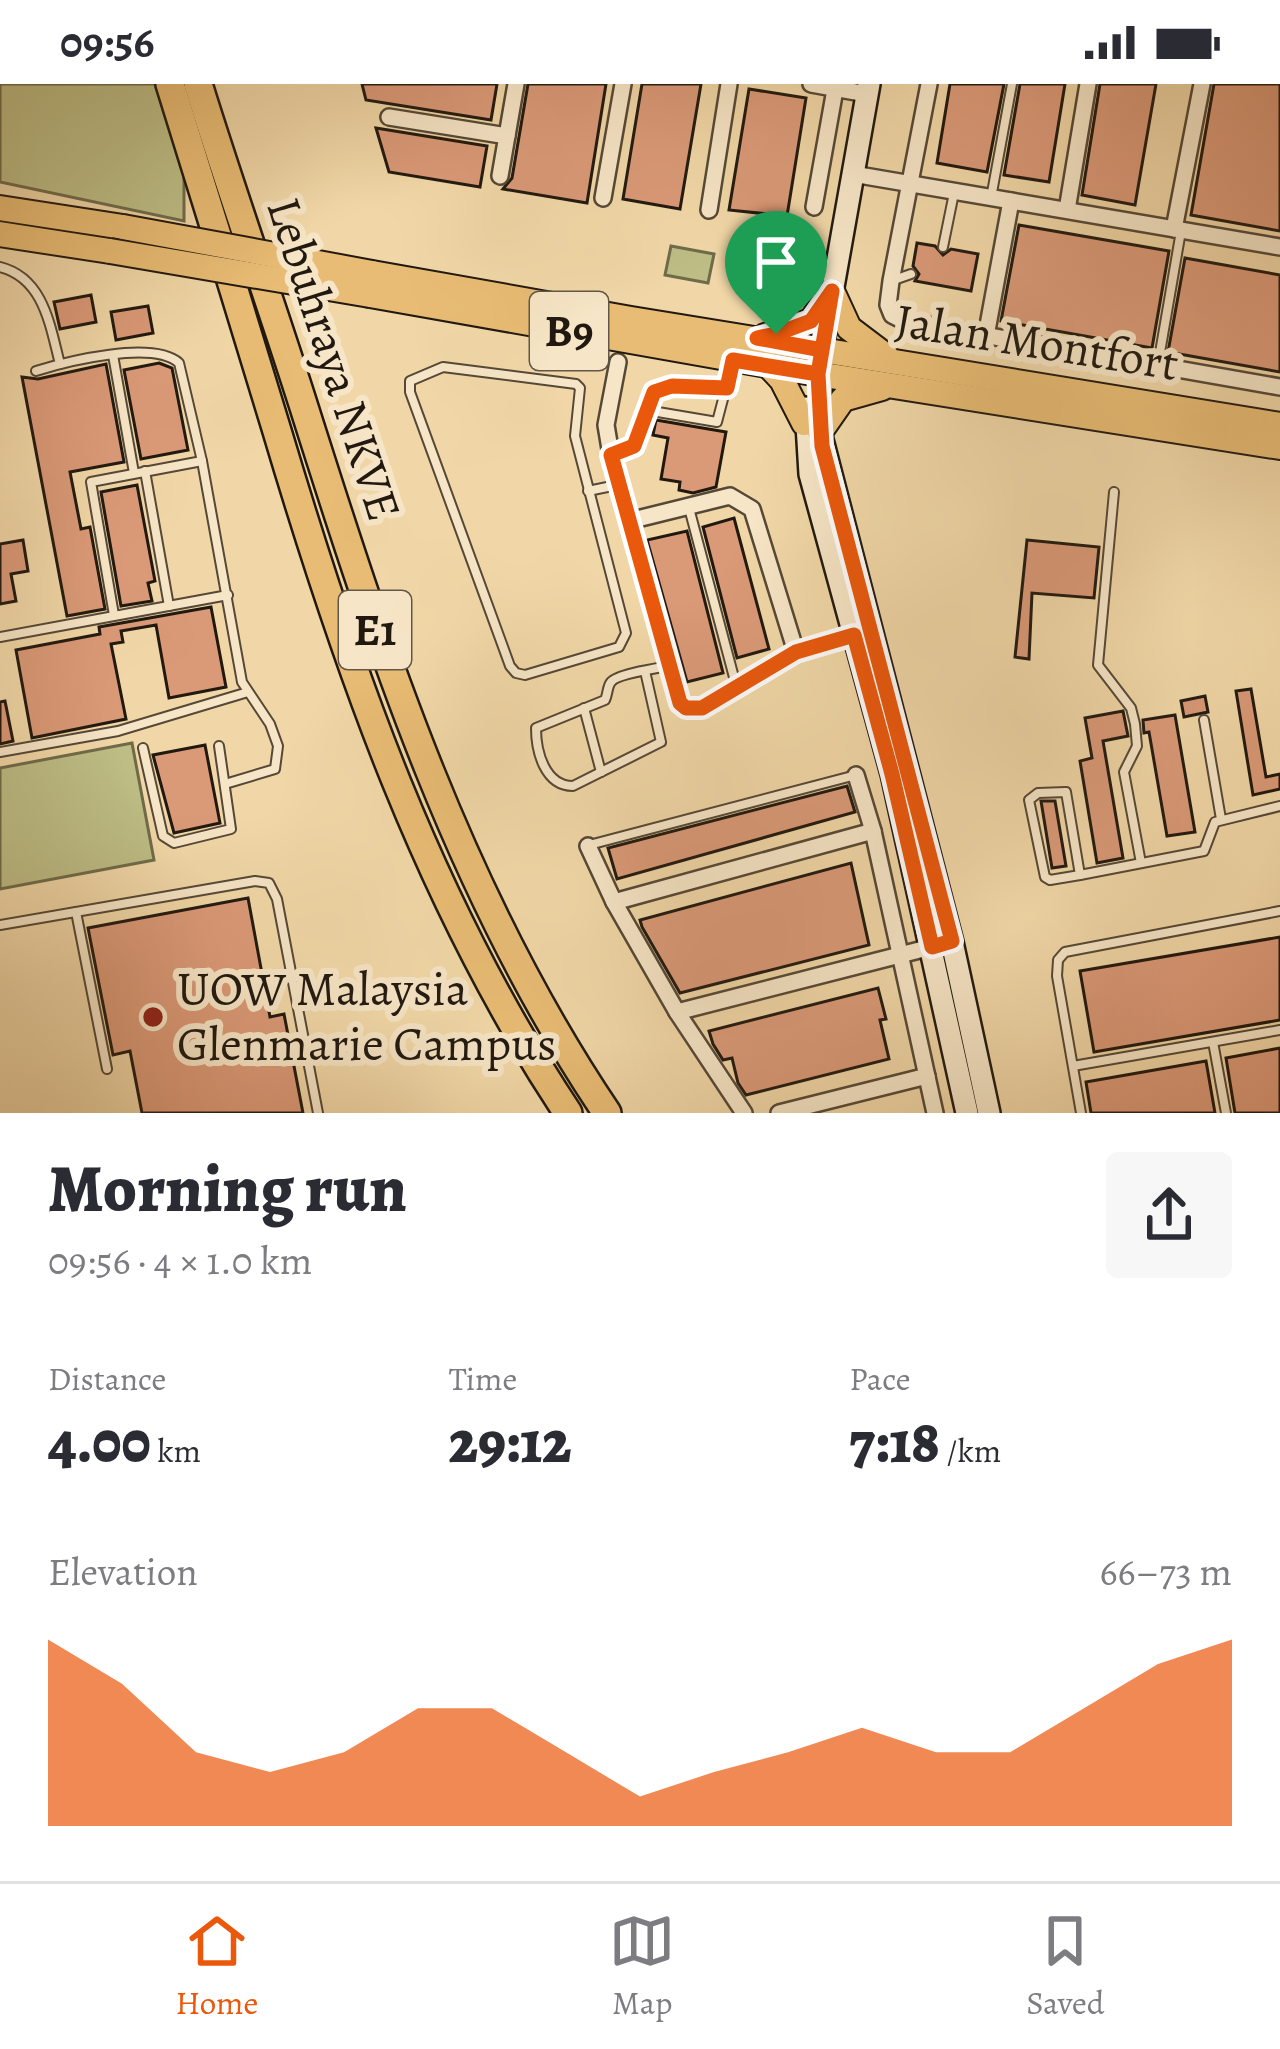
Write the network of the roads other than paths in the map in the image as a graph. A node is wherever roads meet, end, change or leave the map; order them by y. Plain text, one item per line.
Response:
1 (170, 84) edge
2 (198, 84) edge
3 (212, 84) edge
4 (516, 84) edge
5 (623, 84) edge
6 (729, 84) edge
7 (811, 84) edge
8 (929, 84) edge
9 (1012, 84) edge
10 (1088, 84) edge
11 (1202, 84) edge
12 (835, 86) edge
13 (868, 89) edge
14 (389, 117) dead end
15 (209, 118) junction
16 (507, 136) junction
17 (853, 174) junction
18 (500, 176) dead end
19 (908, 184) junction
20 (955, 191) junction
21 (603, 198) dead end
22 (991, 198) junction
23 (1011, 201) junction
24 (814, 207) dead end
25 (0, 208) edge
26 (709, 210) dead end
27 (1067, 211) junction
28 (1178, 229) junction
29 (0, 234) edge
30 (1280, 247) edge
31 (943, 248) dead end
32 (0, 267) edge
33 (911, 274) dead end
34 (891, 281) junction
35 (371, 284) junction
36 (832, 291) junction
37 (592, 335) junction
38 (986, 336) junction
39 (757, 338) junction
40 (648, 345) junction
41 (113, 355) junction
42 (733, 360) junction
43 (618, 362) junction
44 (820, 362) junction
45 (60, 364) junction
46 (768, 365) junction
47 (1157, 366) junction
48 (36, 371) dead end
49 (892, 373) junction
50 (1280, 387) edge
51 (727, 388) junction
52 (646, 410) junction
53 (1280, 425) edge
54 (812, 427) junction
55 (1280, 447) edge
56 (611, 455) junction
57 (202, 461) junction
58 (139, 472) junction
59 (618, 484) junction
60 (588, 491) junction
61 (1114, 492) dead end
62 (688, 507) junction
63 (629, 521) junction
64 (228, 596) junction
65 (169, 606) junction
66 (114, 615) junction
67 (862, 632) junction
68 (0, 637) edge
69 (796, 652) junction
70 (669, 666) junction
71 (645, 671) junction
72 (737, 688) junction
73 (248, 692) junction
74 (584, 708) junction
75 (1204, 720) dead end
76 (219, 746) dead end
77 (143, 748) dead end
78 (0, 752) edge
79 (601, 772) junction
80 (856, 776) joint
81 (225, 784) junction
82 (1280, 806) edge
83 (1221, 819) junction
84 (873, 831) junction
85 (588, 847) joint
86 (1141, 863) junction
87 (1080, 875) junction
88 (614, 902) junction
89 (1280, 911) edge
90 (76, 912) junction
91 (0, 925) edge
92 (942, 944) junction
93 (899, 955) junction
94 (676, 1012) junction
95 (1280, 1030) edge
96 (1213, 1042) junction
97 (1073, 1066) junction
98 (107, 1069) dead end
99 (926, 1076) junction
100 (318, 1113) edge
101 (568, 1113) edge
102 (608, 1113) edge
103 (744, 1113) edge
104 (779, 1113) edge
105 (934, 1113) edge
106 (967, 1113) edge
107 (989, 1113) edge
108 (1081, 1113) edge
109 (1226, 1113) edge

1 - 101 highway, Lebuhraya NKVE / E1
2 - 15 highway, Lebuhraya NKVE / E1
3 - 15 highway
4 - 16 street
5 - 21 street
6 - 26 street
7 - 12 street
8 - 19 street
9 - 22 lane
10 - 27 street
11 - 28 street
12 - 13 street
12 - 24 street
13 - 17 street
14 - 16 street
15 - 102 highway, Lebuhraya NKVE / E1
16 - 18 street
17 - 19 street
17 - 36 street
19 - 20 street
19 - 34 street
20 - 22 street
20 - 31 lane
22 - 23 street
23 - 27 street
23 - 38 street
25 - 35 main road, Jalan Montfort / B9, bridge
27 - 28 street
28 - 30 street
28 - 47 lane
29 - 35 main road, Jalan Montfort / B9, bridge
32 - 45 lane
33 - 34 lane
34 - 38 street
35 - 37 main road, Jalan Montfort / B9
35 - 39 main road, Jalan Montfort / B9
36 - 39 main road
36 - 44 street
36 - 49 main road
37 - 40 main road, Jalan Montfort / B9
37 - 43 street
38 - 47 street
39 - 44 main road, Jalan Montfort / B9
40 - 42 main road, Jalan Montfort / B9
40 - 43 street
41 - 45 lane
41 - 57 lane
41 - 58 lane
42 - 46 main road, Jalan Montfort / B9
42 - 51 lane
43 - 56 street
44 - 46 main road, Jalan Montfort / B9
44 - 49 main road, Jalan Montfort / B9
44 - 54 street
45 - 48 lane
46 - 54 main road
47 - 50 street
49 - 53 main road, Jalan Montfort / B9
49 - 54 main road
49 - 55 main road, Jalan Montfort / B9
51 - 52 lane
51 - 52 lane
52 - 56 lane
54 - 67 street
56 - 59 street
57 - 58 lane
57 - 64 lane
58 - 65 lane
58 - 66 lane
59 - 60 lane
59 - 63 street
60 - 60 lane
61 - 86 lane
62 - 63 street
62 - 69 street
62 - 72 lane
63 - 70 street
64 - 65 lane
64 - 73 lane
65 - 66 lane
66 - 68 lane
67 - 69 street
67 - 92 street
69 - 72 street
70 - 71 lane
70 - 72 street
71 - 74 lane
71 - 79 lane
73 - 78 lane
73 - 81 lane
74 - 79 lane
74 - 79 lane
75 - 83 lane
76 - 81 lane
77 - 81 lane
80 - 84 street
80 - 85 lane
82 - 83 lane
83 - 86 lane
84 - 88 street
84 - 93 street
85 - 88 street
86 - 87 lane
87 - 87 lane
88 - 94 street
89 - 97 lane
90 - 91 lane
90 - 98 lane
90 - 100 lane
92 - 93 street
92 - 106 street
92 - 107 street
93 - 94 street
93 - 99 street
94 - 103 street
95 - 96 lane
96 - 97 lane
96 - 109 lane
97 - 108 lane
99 - 104 street
99 - 105 street

